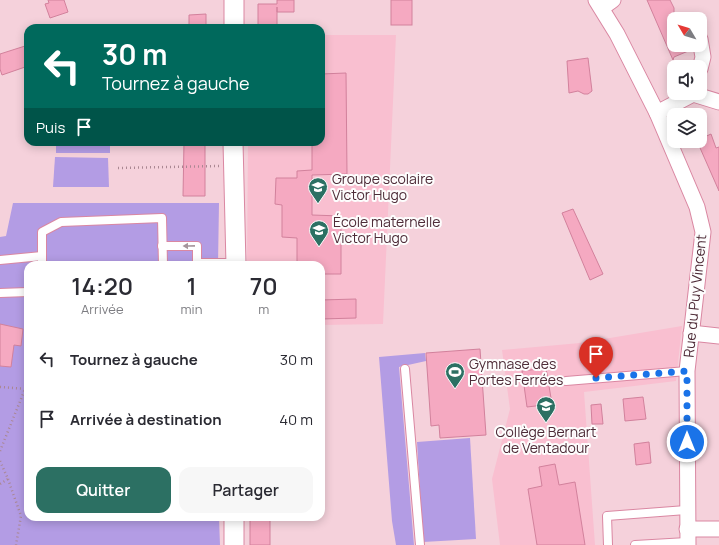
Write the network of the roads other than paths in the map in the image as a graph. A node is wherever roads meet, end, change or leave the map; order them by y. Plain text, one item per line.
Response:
1 (234, 0) edge
2 (604, 3) edge
3 (234, 24) edge
4 (707, 98) edge
5 (682, 100) edge
6 (719, 102) edge
7 (657, 113) junction
8 (233, 146) edge
9 (162, 246) junction
10 (42, 256) junction
11 (0, 260) edge
12 (42, 261) edge
13 (163, 261) edge
14 (197, 261) edge
15 (236, 261) edge
16 (24, 292) edge
17 (0, 293) edge
18 (690, 334) junction
19 (719, 336) edge
20 (405, 368) dead end
21 (687, 371) junction
22 (566, 381) dead end
23 (686, 510) junction
24 (234, 521) edge
25 (719, 529) edge
26 (687, 539) edge
27 (234, 545) edge
28 (420, 545) edge
29 (608, 545) edge
30 (635, 545) edge

1 - 3 street
2 - 7 street, Rue du Puy Vincent
4 - 6 street
5 - 7 street
7 - 18 street, Rue du Puy Vincent
8 - 15 street
9 - 10 lane
9 - 13 lane
14 -> 9 lane
10 - 11 lane
10 - 12 lane
16 - 17 lane
18 - 19 street
18 - 21 street, Rue du Puy Vincent
20 - 28 lane
21 - 22 lane
21 - 23 street, Rue du Puy Vincent
23 - 26 street, Rue du Puy Vincent
23 - 29 lane
24 - 27 street
25 - 26 street
26 - 30 lane

